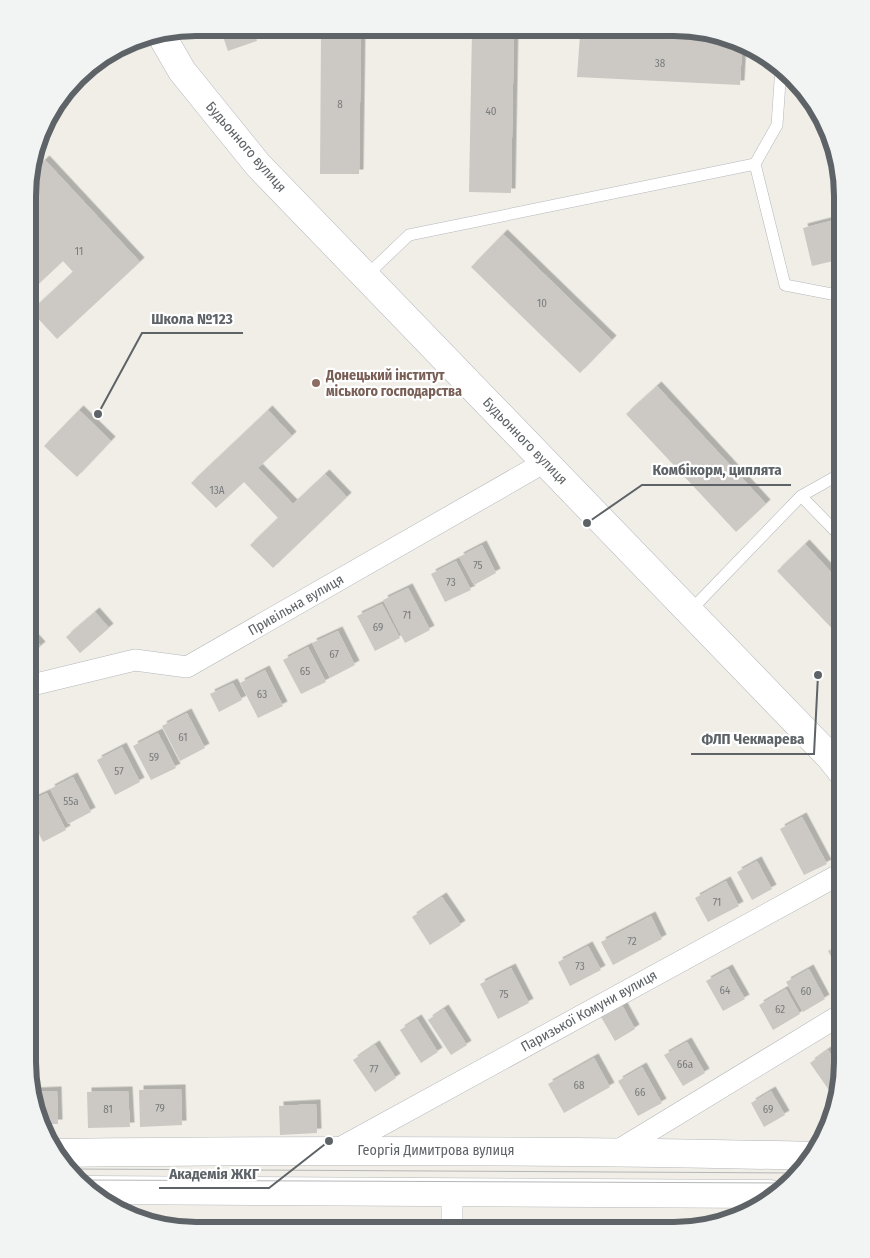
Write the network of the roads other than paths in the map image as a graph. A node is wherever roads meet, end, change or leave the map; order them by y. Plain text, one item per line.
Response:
1 (164, 40) edge
2 (780, 76) edge
3 (755, 164) junction
4 (366, 276) junction
5 (834, 294) edge
6 (545, 462) junction
7 (834, 478) edge
8 (801, 496) junction
9 (834, 529) edge
10 (690, 612) junction
11 (36, 684) edge
12 (833, 760) edge
13 (833, 878) edge
14 (833, 1019) edge
15 (336, 1150) junction
16 (617, 1151) junction
17 (65, 1154) edge
18 (803, 1156) edge
19 (101, 1190) edge
20 (452, 1192) junction
21 (764, 1194) edge
22 (452, 1222) edge

1 - 4 street, Будьонного вулиця
2 - 3 lane
3 - 4 lane
3 - 5 lane
4 - 6 street, Будьонного вулиця
6 - 10 street, Будьонного вулиця
6 - 11 street, Привільна вулиця
7 - 8 lane
8 - 9 lane
8 - 10 lane
10 - 12 street, Будьонного вулиця
13 - 15 street, Паризької Комуни вулиця
14 - 16 street
15 - 16 street, Георгія Димитрова вулиця
15 - 17 street, Георгія Димитрова вулиця
16 - 18 street, Георгія Димитрова вулиця
19 - 20 street
20 - 21 street
20 - 22 street

